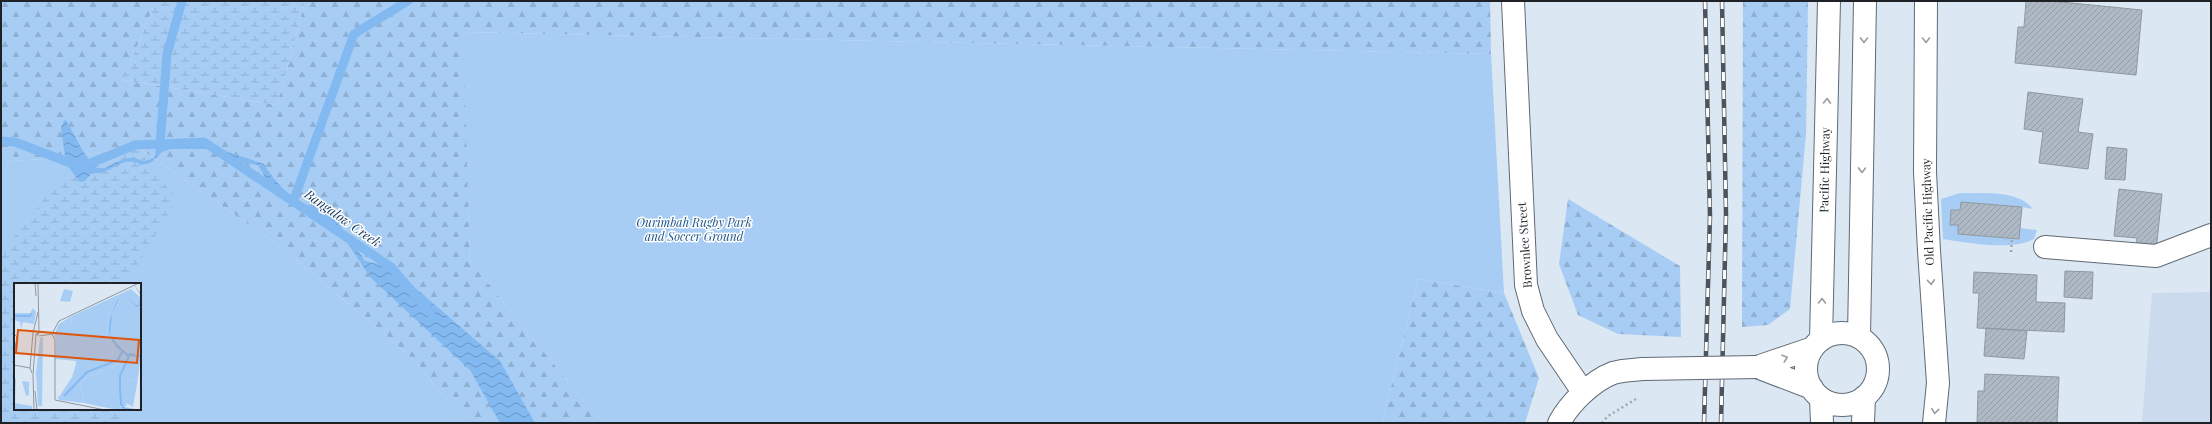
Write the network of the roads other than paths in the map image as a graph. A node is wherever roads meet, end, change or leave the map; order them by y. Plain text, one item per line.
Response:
1 (1512, 1) edge
2 (1829, 1) edge
3 (1865, 1) edge
4 (1926, 1) edge
5 (2211, 235) edge
6 (2045, 247) dead end
7 (1859, 337) junction
8 (1817, 344) junction
9 (1757, 367) junction
10 (1584, 392) junction
11 (1816, 393) junction
12 (1864, 397) junction
13 (1560, 423) edge
14 (1822, 423) edge
15 (1863, 423) edge
16 (1934, 423) edge

1 - 10 main road, Brownlee Street
8 -> 2 main road, Pacific Highway
3 -> 7 main road
4 -> 16 main road, Old Pacific Highway
5 - 6 main road
7 - 8 main road
7 - 12 main road
9 -> 8 main road
8 - 11 main road
9 - 10 main road, bridge
9 - 11 main road
10 - 13 main road
11 - 12 main road
11 - 14 main road
12 - 15 main road

